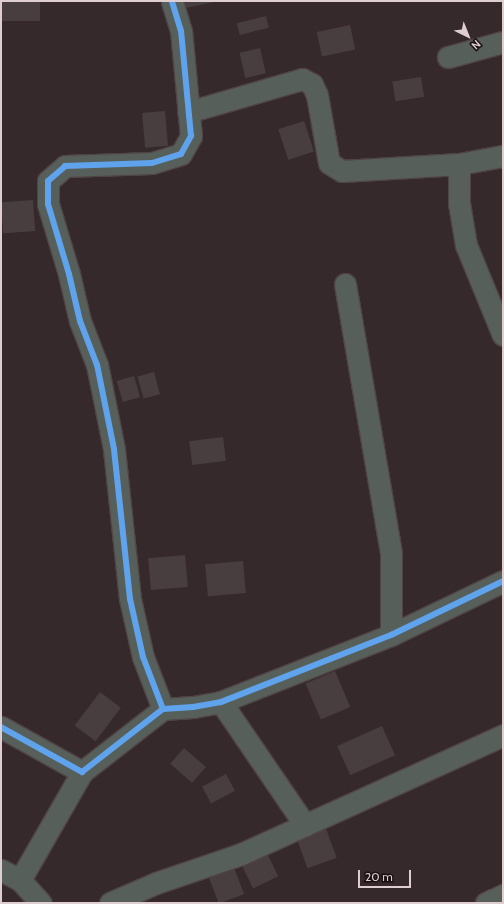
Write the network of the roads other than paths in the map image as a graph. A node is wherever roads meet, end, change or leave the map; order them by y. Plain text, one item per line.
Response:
1 (172, 1) edge
2 (503, 42) edge
3 (448, 57) dead end
4 (188, 112) junction
5 (503, 156) edge
6 (459, 164) junction
7 (345, 284) dead end
8 (503, 335) edge
9 (503, 581) edge
10 (391, 635) junction
11 (221, 702) junction
12 (164, 709) junction
13 (1, 726) edge
14 (503, 735) edge
15 (82, 772) junction
16 (305, 825) junction
17 (1, 870) edge
18 (20, 880) junction
19 (503, 895) edge
20 (41, 903) edge
21 (110, 903) edge
22 (486, 903) edge

1 - 4 street
2 - 3 street
4 - 6 street
4 - 12 street
5 - 6 street
6 - 8 street
7 - 10 street
9 - 10 street
10 - 11 street
11 - 12 street
11 - 16 street
12 - 15 street
13 - 15 street
14 - 16 street
15 - 18 street
16 - 21 street
17 - 18 street
18 - 20 street
19 - 22 street

